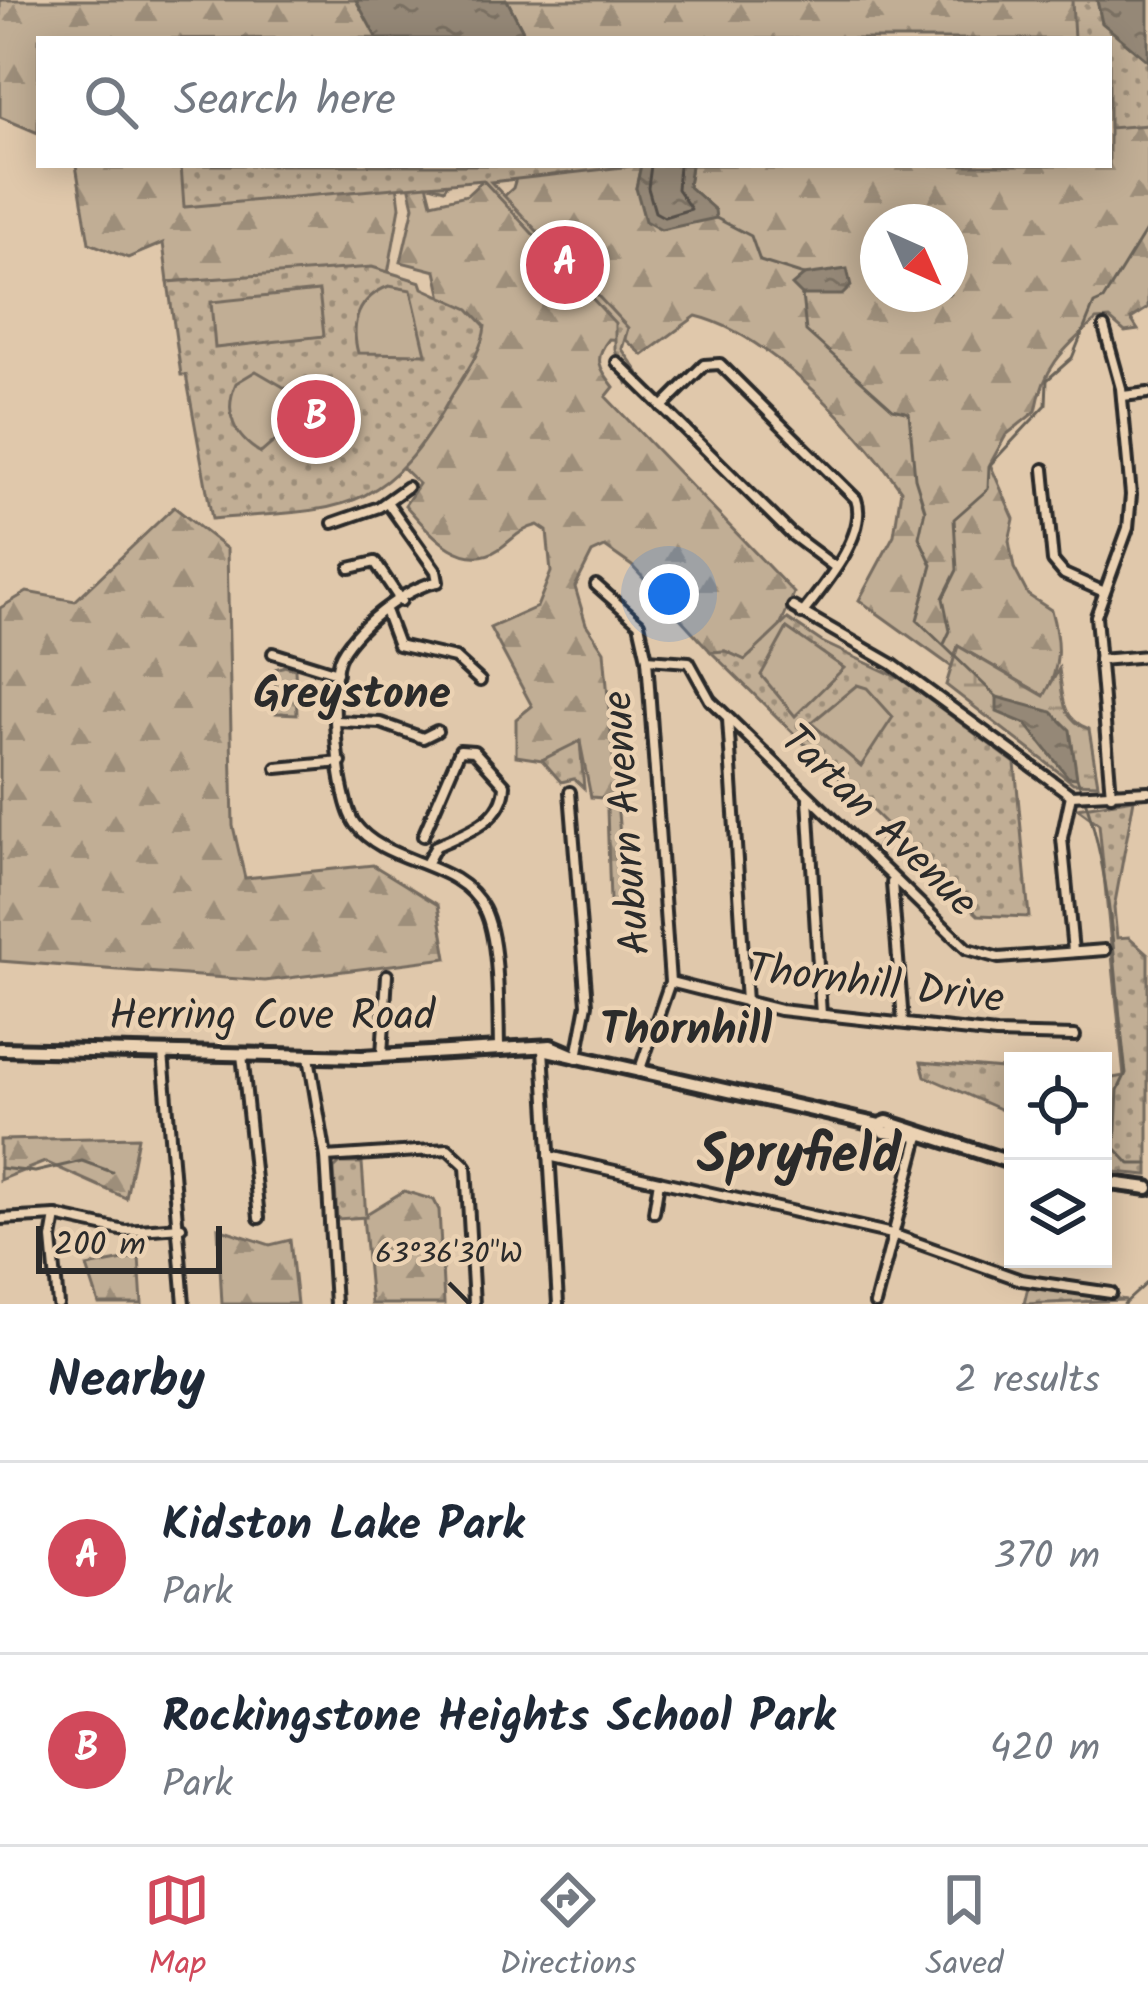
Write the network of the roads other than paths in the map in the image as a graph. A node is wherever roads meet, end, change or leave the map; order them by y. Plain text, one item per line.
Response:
1 (1103, 327) dead end
2 (617, 362) dead end
3 (1148, 393) edge
4 (1123, 396) junction
5 (662, 407) junction
6 (1044, 470) dead end
7 (407, 487) dead end
8 (387, 502) junction
9 (333, 523) dead end
10 (835, 567) junction
11 (350, 568) dead end
12 (596, 585) dead end
13 (1102, 591) junction
14 (401, 601) junction
15 (389, 618) junction
16 (273, 653) dead end
17 (1148, 656) edge
18 (646, 659) junction
19 (1100, 661) junction
20 (337, 673) junction
21 (480, 681) dead end
22 (728, 718) junction
23 (337, 721) junction
24 (437, 731) dead end
25 (341, 762) junction
26 (277, 768) dead end
27 (1148, 791) edge
28 (569, 792) dead end
29 (1071, 795) junction
30 (1111, 795) junction
31 (808, 797) junction
32 (423, 836) dead end
33 (426, 864) junction
34 (892, 882) junction
35 (1105, 950) dead end
36 (1073, 951) junction
37 (387, 975) dead end
38 (670, 982) junction
39 (746, 1002) junction
40 (821, 1015) junction
41 (903, 1022) junction
42 (1075, 1036) dead end
43 (499, 1047) junction
44 (0, 1049) edge
45 (543, 1049) junction
46 (163, 1052) junction
47 (242, 1054) junction
48 (382, 1055) junction
49 (308, 1057) junction
50 (577, 1057) junction
51 (639, 1072) junction
52 (919, 1136) junction
53 (548, 1156) junction
54 (326, 1157) junction
55 (1004, 1160) edge
56 (659, 1181) junction
57 (1112, 1183) edge
58 (1148, 1188) edge
59 (654, 1212) dead end
60 (56, 1216) junction
61 (259, 1218) dead end
62 (0, 1219) edge
63 (181, 1227) junction
64 (892, 1234) junction
65 (1112, 1293) dead end
66 (58, 1304) edge
67 (184, 1304) edge
68 (335, 1304) edge
69 (474, 1304) edge
70 (558, 1304) edge
71 (875, 1304) edge

1 - 4 street
2 - 5 street
3 - 4 street
4 - 13 street
5 - 10 street
5 - 10 street
6 - 13 street
7 - 8 street
8 - 9 street
8 - 14 street
10 - 29 street
11 - 14 street
12 - 18 street, Auburn Avenue
13 - 19 street
14 - 15 street
15 - 20 street
15 - 21 street
16 - 20 street
17 - 19 street
18 - 22 street, Tartan Avenue
18 - 38 street, Auburn Avenue
19 - 30 street
20 - 23 street
22 - 31 street, Tartan Avenue
22 - 39 street
23 - 24 street
23 - 25 street
25 - 26 street
25 - 33 street
27 - 30 street
28 - 50 street
29 - 30 street
29 - 36 street
31 - 34 street, Tartan Avenue
31 - 40 street
32 - 33 street
33 - 43 street
34 - 36 street, Tartan Avenue
34 - 41 street
35 - 36 street, Tartan Avenue
37 - 48 street
38 - 39 street, Thornhill Drive
38 - 51 street, Auburn Avenue
39 - 40 street, Thornhill Drive
40 - 41 street, Thornhill Drive
41 - 42 street, Thornhill Drive
43 - 45 main road, Herring Cove Road
43 - 48 main road, Herring Cove Road
44 - 46 main road, Herring Cove Road
45 - 50 main road, Herring Cove Road
45 - 53 street
46 - 47 main road, Herring Cove Road
46 - 63 street
47 - 49 main road, Herring Cove Road
47 - 61 street
48 - 49 main road, Herring Cove Road
49 - 54 street
50 - 51 main road, Herring Cove Road
51 - 52 main road, Herring Cove Road
52 - 55 main road, Herring Cove Road
52 - 64 street
53 - 56 street
53 - 70 street
54 - 68 street
54 - 69 street
56 - 59 street
56 - 64 street
57 - 58 main road
60 - 62 street
60 - 63 street
60 - 66 street
63 - 67 street
64 - 65 street
64 - 71 street

